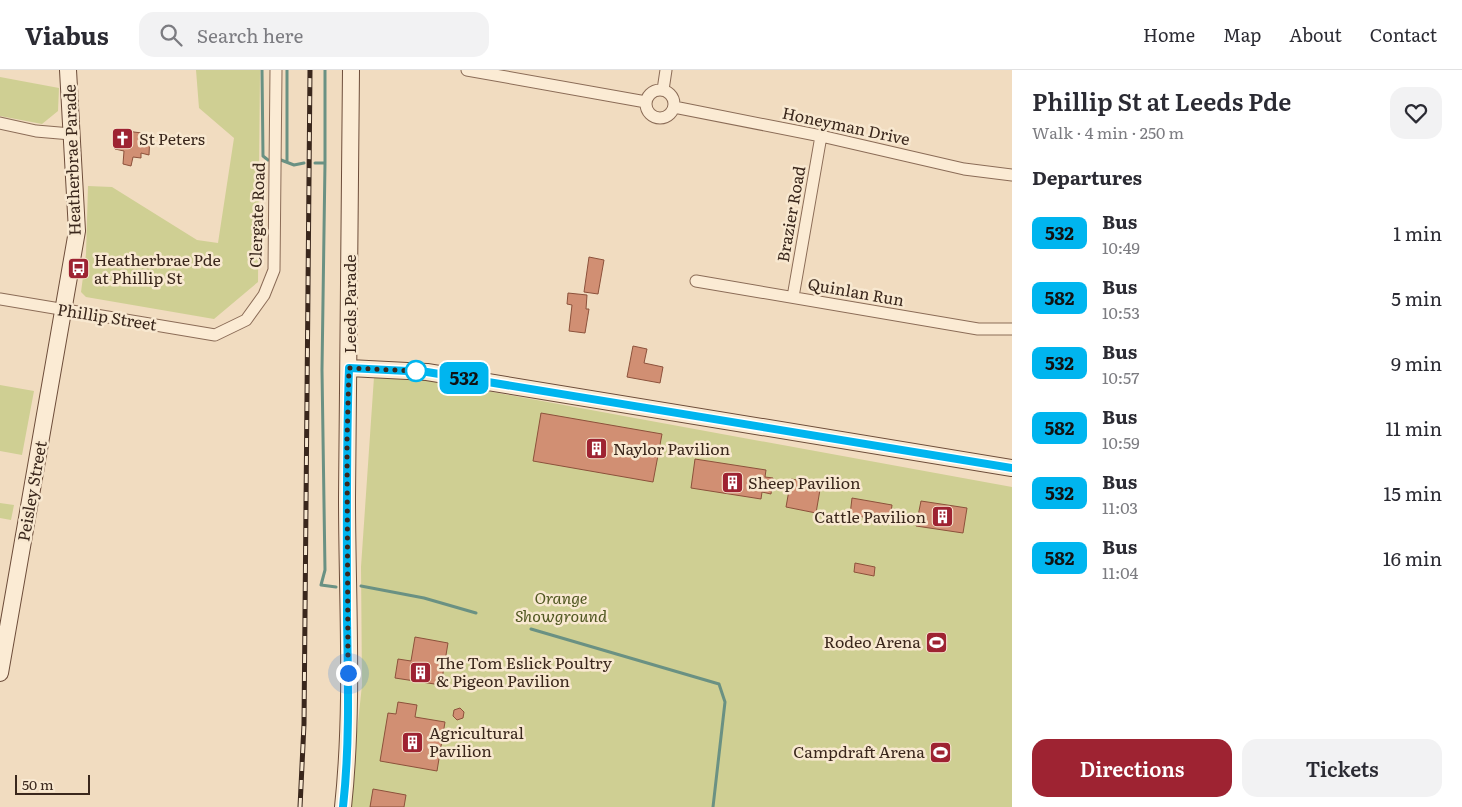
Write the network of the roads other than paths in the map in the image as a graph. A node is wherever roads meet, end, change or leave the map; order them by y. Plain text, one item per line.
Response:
1 (68, 70) edge
2 (276, 70) edge
3 (351, 70) edge
4 (470, 70) edge
5 (666, 70) edge
6 (663, 90) junction
7 (646, 102) junction
8 (674, 107) junction
9 (0, 123) edge
10 (71, 134) junction
11 (821, 136) junction
12 (1012, 175) edge
13 (696, 281) dead end
14 (793, 297) junction
15 (0, 299) edge
16 (62, 310) junction
17 (1012, 329) edge
18 (215, 334) joint
19 (349, 368) junction
20 (1012, 468) edge
21 (0, 672) edge
22 (343, 807) edge

1 - 10 street, Heatherbrae Parade
2 - 18 street, Clergate Road
3 - 19 street, Leeds Parade
4 - 7 street
5 - 6 street
6 - 7 street
6 - 8 street
7 - 8 street
8 - 11 street, Honeyman Drive
9 - 10 street
10 - 16 street, Heatherbrae Parade
11 - 12 street, Honeyman Drive
11 - 14 street, Brazier Road
13 - 14 street, Quinlan Run
14 - 17 street, Quinlan Run
15 - 16 street, Phillip Street
16 - 18 street, Phillip Street
16 - 21 street, Peisley Street
19 - 20 street
19 - 22 street, Leeds Parade

